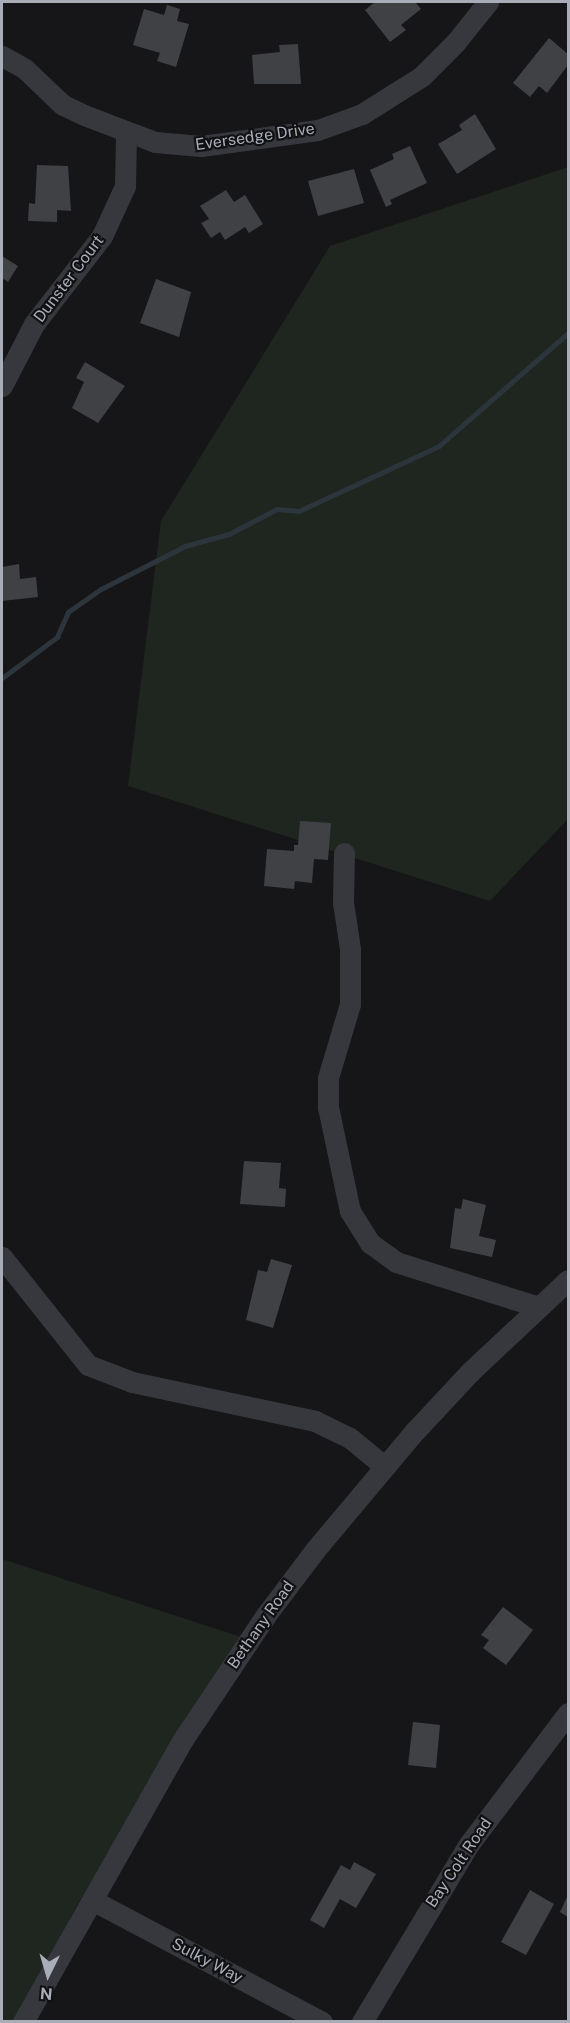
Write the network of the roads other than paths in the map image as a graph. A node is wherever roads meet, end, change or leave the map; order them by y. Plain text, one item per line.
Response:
1 (488, 2) edge
2 (2, 56) edge
3 (126, 133) junction
4 (2, 386) edge
5 (345, 853) dead end
6 (2, 1257) edge
7 (568, 1280) edge
8 (539, 1307) junction
9 (384, 1466) junction
10 (568, 1713) edge
11 (92, 1900) junction
12 (24, 2022) edge
13 (322, 2022) edge
14 (362, 2022) edge

1 - 3 street, Eversedge Drive
2 - 3 street, Eversedge Drive
3 - 4 street, Dunster Court
5 - 8 street
6 - 9 street
7 - 8 street, Bethany Road
8 - 9 street, Bethany Road
9 - 11 street, Bethany Road
10 - 14 street, Bay Colt Road
11 - 12 street, Bethany Road
11 - 13 street, Sulky Way

